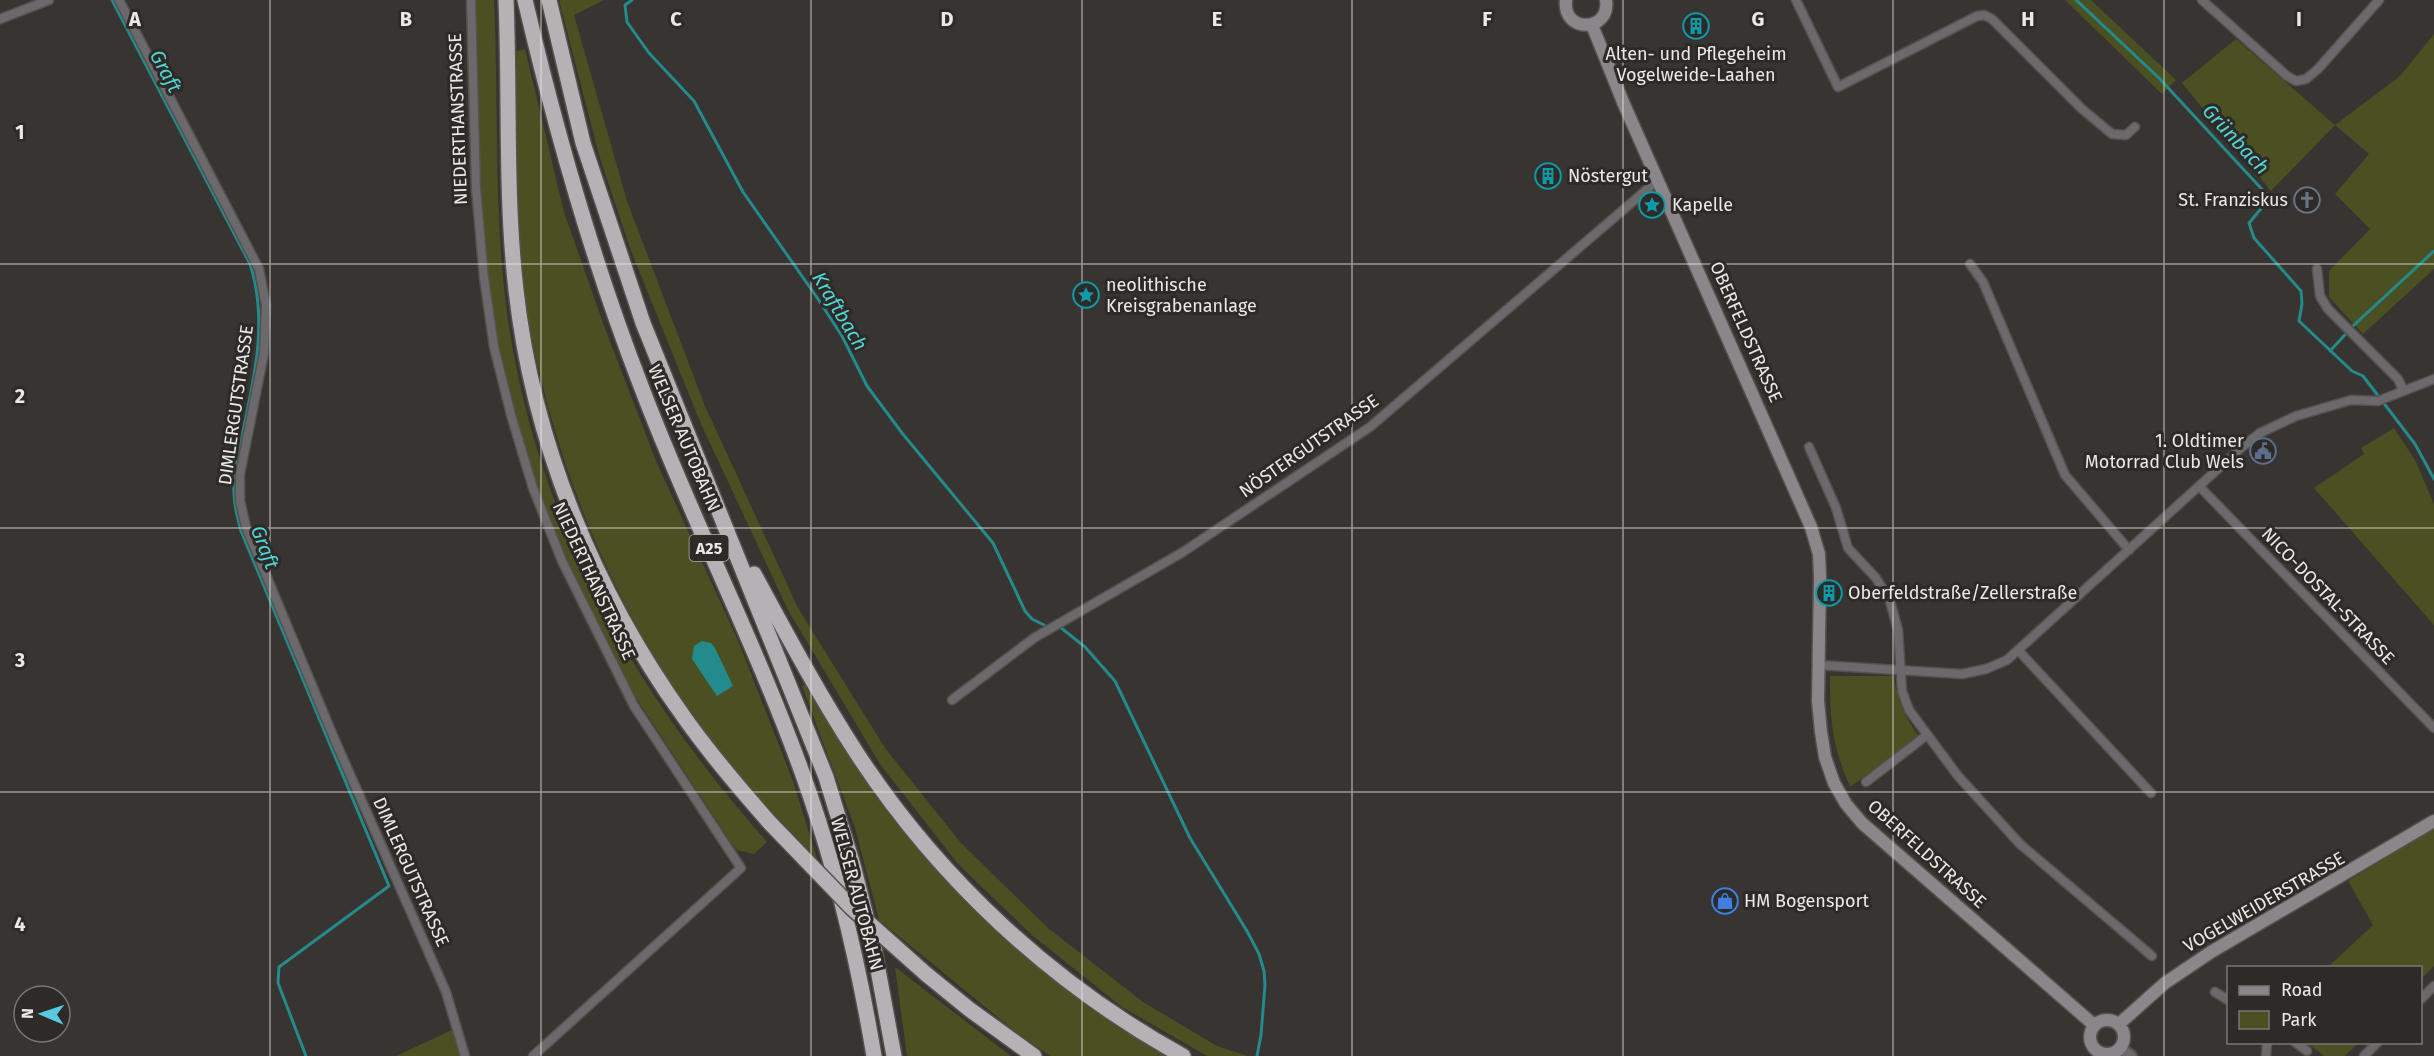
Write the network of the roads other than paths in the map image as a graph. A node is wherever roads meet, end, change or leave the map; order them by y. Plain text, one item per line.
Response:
1 (49, 0) edge
2 (119, 0) edge
3 (471, 0) edge
4 (506, 0) edge
5 (525, 0) edge
6 (549, 0) edge
7 (1566, 0) edge
8 (1606, 0) edge
9 (1796, 0) edge
10 (2202, 0) edge
11 (2379, 0) edge
12 (0, 19) edge
13 (1592, 25) junction
14 (2135, 127) dead end
15 (1658, 180) junction
16 (1970, 264) dead end
17 (2317, 269) dead end
18 (2434, 379) edge
19 (2403, 390) junction
20 (1809, 447) dead end
21 (2199, 486) junction
22 (724, 519) junction
23 (2129, 550) junction
24 (2018, 650) junction
25 (1818, 665) junction
26 (1901, 670) junction
27 (952, 700) dead end
28 (2434, 728) edge
29 (1927, 735) junction
30 (1866, 782) dead end
31 (2151, 792) dead end
32 (2434, 821) edge
33 (2152, 956) dead end
34 (2434, 986) edge
35 (2215, 992) dead end
36 (2227, 998) edge
37 (2422, 999) edge
38 (2119, 1024) junction
39 (2094, 1025) junction
40 (2298, 1044) edge
41 (2376, 1044) edge
42 (2120, 1048) junction
43 (2307, 1051) dead end
44 (2092, 1053) edge
45 (465, 1056) edge
46 (533, 1056) edge
47 (874, 1056) edge
48 (894, 1056) edge
49 (1034, 1056) edge
50 (1183, 1056) edge
51 (2131, 1056) edge
52 (2364, 1056) edge

1 - 12 street
2 - 45 street, DIMLERGUTSTRASSE
3 - 46 street, NIEDERTHANSTRASSE
4 - 49 highway, bridge
5 - 47 highway, WELSER AUTOBAHN / A25
6 - 22 highway, WELSER AUTOBAHN / A25
7 - 13 main road
8 - 13 main road
9 - 14 street
10 - 11 street
13 - 15 main road, OBERFELDSTRASSE
15 - 25 main road, OBERFELDSTRASSE
15 - 27 street, NÖSTERGUTSTRASSE
16 - 23 street
17 - 19 street
18 - 19 street
19 - 21 street
20 - 26 street
21 - 23 street
21 - 28 street, NICO-DOSTAL-STRASSE
22 - 48 highway, WELSER AUTOBAHN / A25
22 - 50 highway
23 - 24 street
24 - 26 street
24 - 31 street
25 - 26 street
25 - 39 main road, OBERFELDSTRASSE
26 - 29 street
29 - 30 street
29 - 33 street
32 - 38 main road, VOGELWEIDERSTRASSE
34 - 37 street
35 - 36 street
38 - 39 main road
38 - 42 main road
39 - 44 main road
40 - 43 street
41 - 52 street
42 - 44 main road
42 - 51 street

